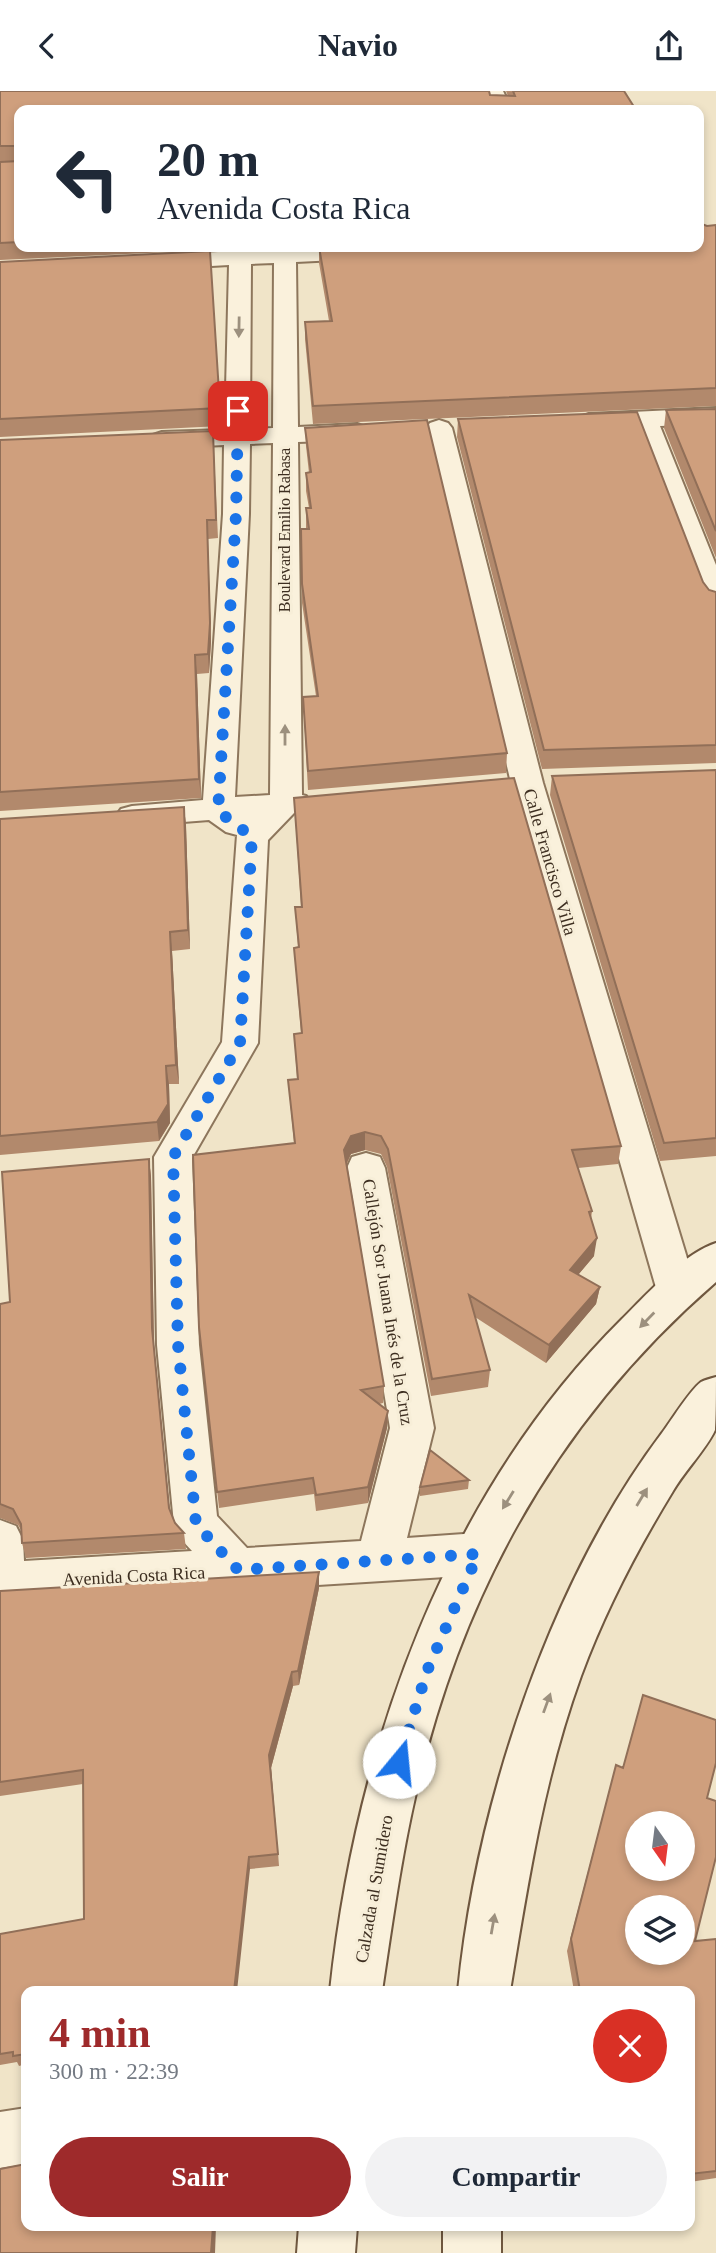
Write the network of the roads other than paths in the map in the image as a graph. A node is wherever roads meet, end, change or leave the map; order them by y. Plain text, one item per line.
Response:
1 (267, 252) edge
2 (133, 264) edge
3 (716, 416) edge
4 (645, 419) junction
5 (562, 423) edge
6 (439, 428) dead end
7 (387, 431) edge
8 (284, 434) junction
9 (237, 437) junction
10 (140, 441) edge
11 (716, 600) edge
12 (327, 800) edge
13 (286, 803) junction
14 (218, 811) junction
15 (109, 818) edge
16 (252, 837) junction
17 (366, 1168) dead end
18 (716, 1259) edge
19 (677, 1291) junction
20 (716, 1395) edge
21 (0, 1540) edge
22 (478, 1554) junction
23 (379, 1559) junction
24 (238, 1570) junction
25 (1, 1584) edge
26 (357, 1986) edge
27 (485, 1986) edge
28 (21, 2137) edge
29 (0, 2140) edge
30 (328, 2231) edge
31 (472, 2231) edge
32 (326, 2253) edge
33 (472, 2253) edge

1 - 2 street
1 - 8 street, Boulevard Emilio Rabasa
1 -> 9 street
3 - 4 street
4 - 5 street
4 - 11 street
6 - 19 street, Calle Francisco Villa
7 - 8 street
8 - 9 street
13 -> 8 street, Boulevard Emilio Rabasa
9 - 10 street
9 - 14 street
12 - 13 street
13 - 14 street
13 - 16 street
14 - 15 street
14 - 16 street
16 - 24 street
17 - 23 street, Callejón Sor Juana Inés de la Cruz
18 - 19 street, Calzada al Sumidero
19 -> 22 street, Calzada al Sumidero
27 -> 20 street
21 - 25 street
22 - 23 street, Avenida Costa Rica
22 - 26 street, Calzada al Sumidero
23 - 24 street, Avenida Costa Rica
24 - 25 street, Avenida Costa Rica
28 - 29 street
30 - 32 street
31 - 33 street

